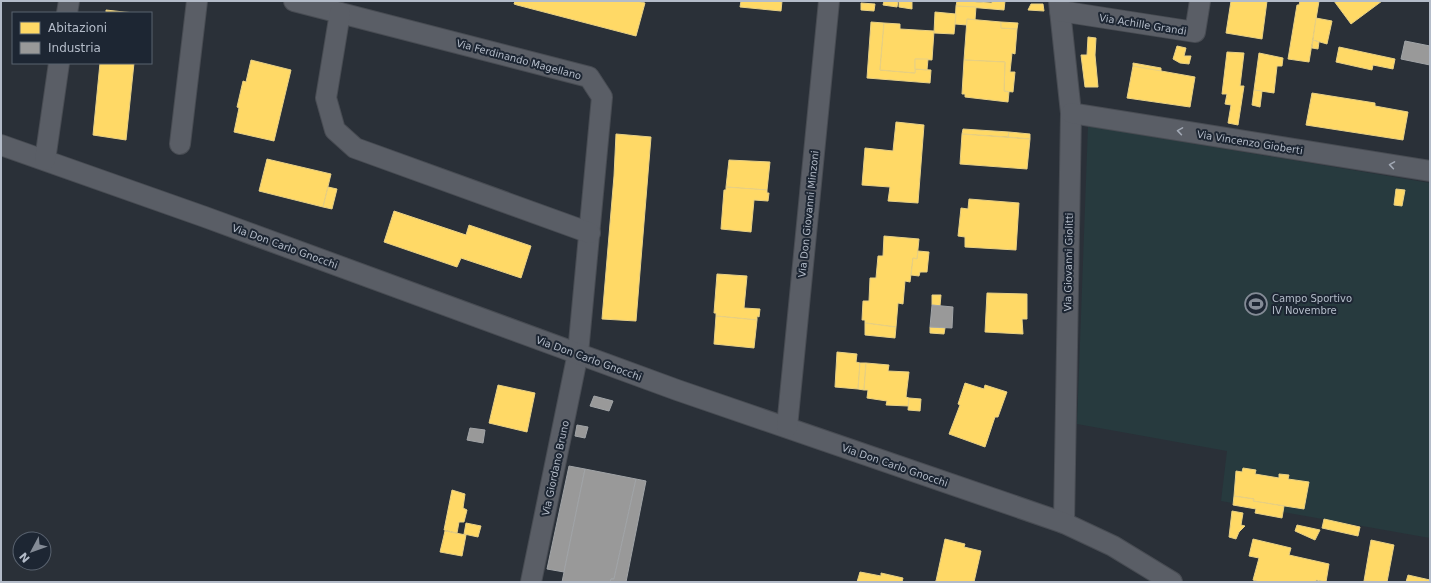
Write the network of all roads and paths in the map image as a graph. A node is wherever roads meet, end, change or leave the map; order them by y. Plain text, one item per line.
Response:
1 (69, 1) edge
2 (197, 1) edge
3 (294, 1) edge
4 (829, 1) edge
5 (1200, 1) edge
6 (1060, 6) edge
7 (67, 12) edge
8 (340, 13) junction
9 (59, 64) edge
10 (1071, 113) junction
11 (180, 144) dead end
12 (1, 145) edge
13 (44, 160) junction
14 (1430, 172) edge
15 (590, 233) junction
16 (578, 353) junction
17 (787, 427) junction
18 (1064, 523) junction
19 (531, 582) edge
20 (1172, 582) edge

1 - 7 street
2 - 11 street
3 - 8 street, Via Ferdinando Magellano
4 - 17 street, Via Don Giovanni Minzoni
5 - 6 street, Via Achille Grandi
6 - 10 street, Via Giovanni Giolitti
8 - 15 street
8 - 15 street, Via Ferdinando Magellano
9 - 13 street
14 -> 10 street, Via Vincenzo Gioberti
10 - 18 street, Via Giovanni Giolitti
12 - 13 street, Via Don Carlo Gnocchi
13 - 16 street, Via Don Carlo Gnocchi
15 - 16 street, Via Ferdinando Magellano
16 - 17 street, Via Don Carlo Gnocchi
16 - 19 street, Via Giordano Bruno
17 - 18 street, Via Don Carlo Gnocchi
18 - 20 street, Via Don Carlo Gnocchi

